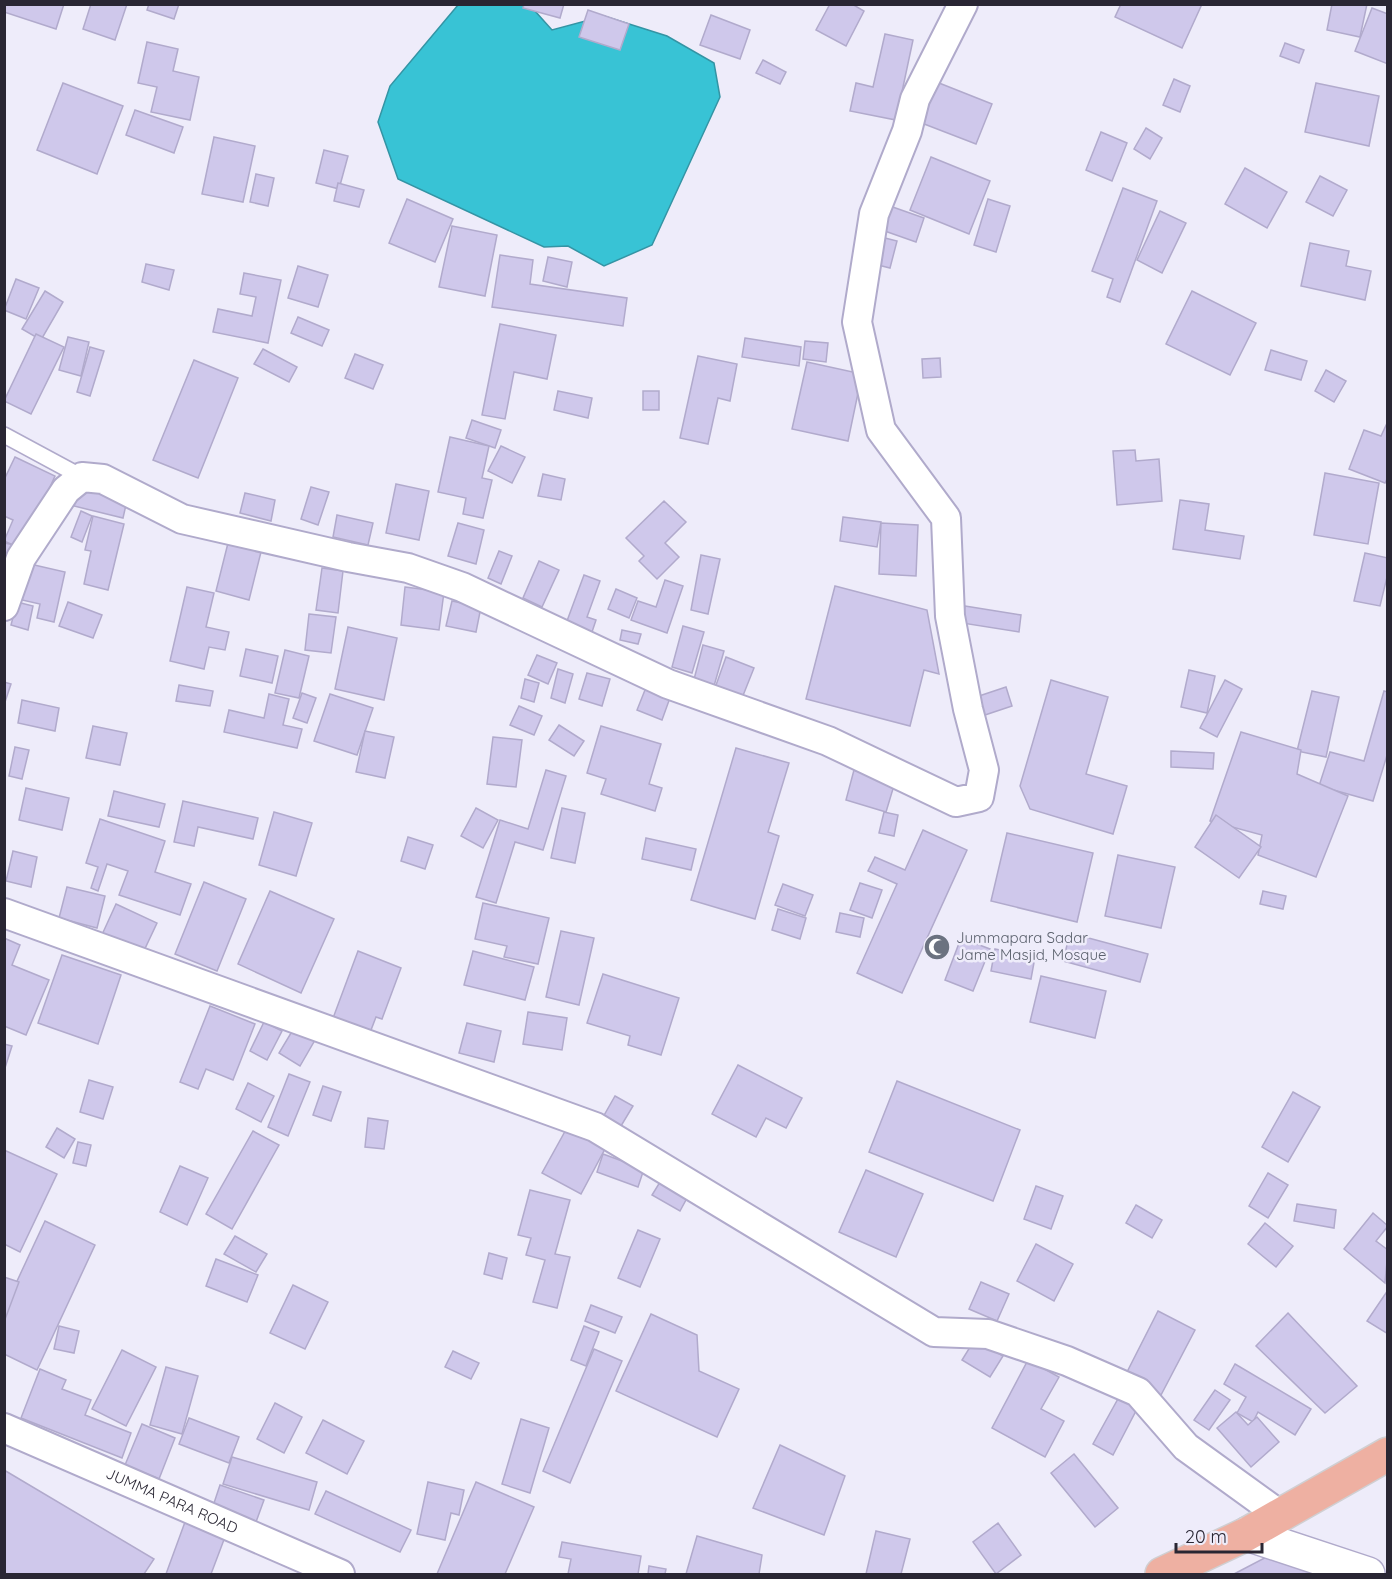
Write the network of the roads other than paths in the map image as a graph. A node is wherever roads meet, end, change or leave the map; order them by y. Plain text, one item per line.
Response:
1 (963, 4) edge
2 (4, 435) edge
3 (82, 477) junction
4 (4, 606) edge
5 (4, 913) edge
6 (4, 1428) edge
7 (1388, 1454) edge
8 (1280, 1515) junction
9 (1247, 1534) junction
10 (340, 1575) edge
11 (1162, 1575) edge
12 (1368, 1575) edge

1 - 3 street
2 - 3 lane
3 - 4 street
5 - 8 street
6 - 10 street, JUMMA PARA ROAD
7 - 8 highway
8 - 9 highway
9 - 11 highway
9 - 12 street

